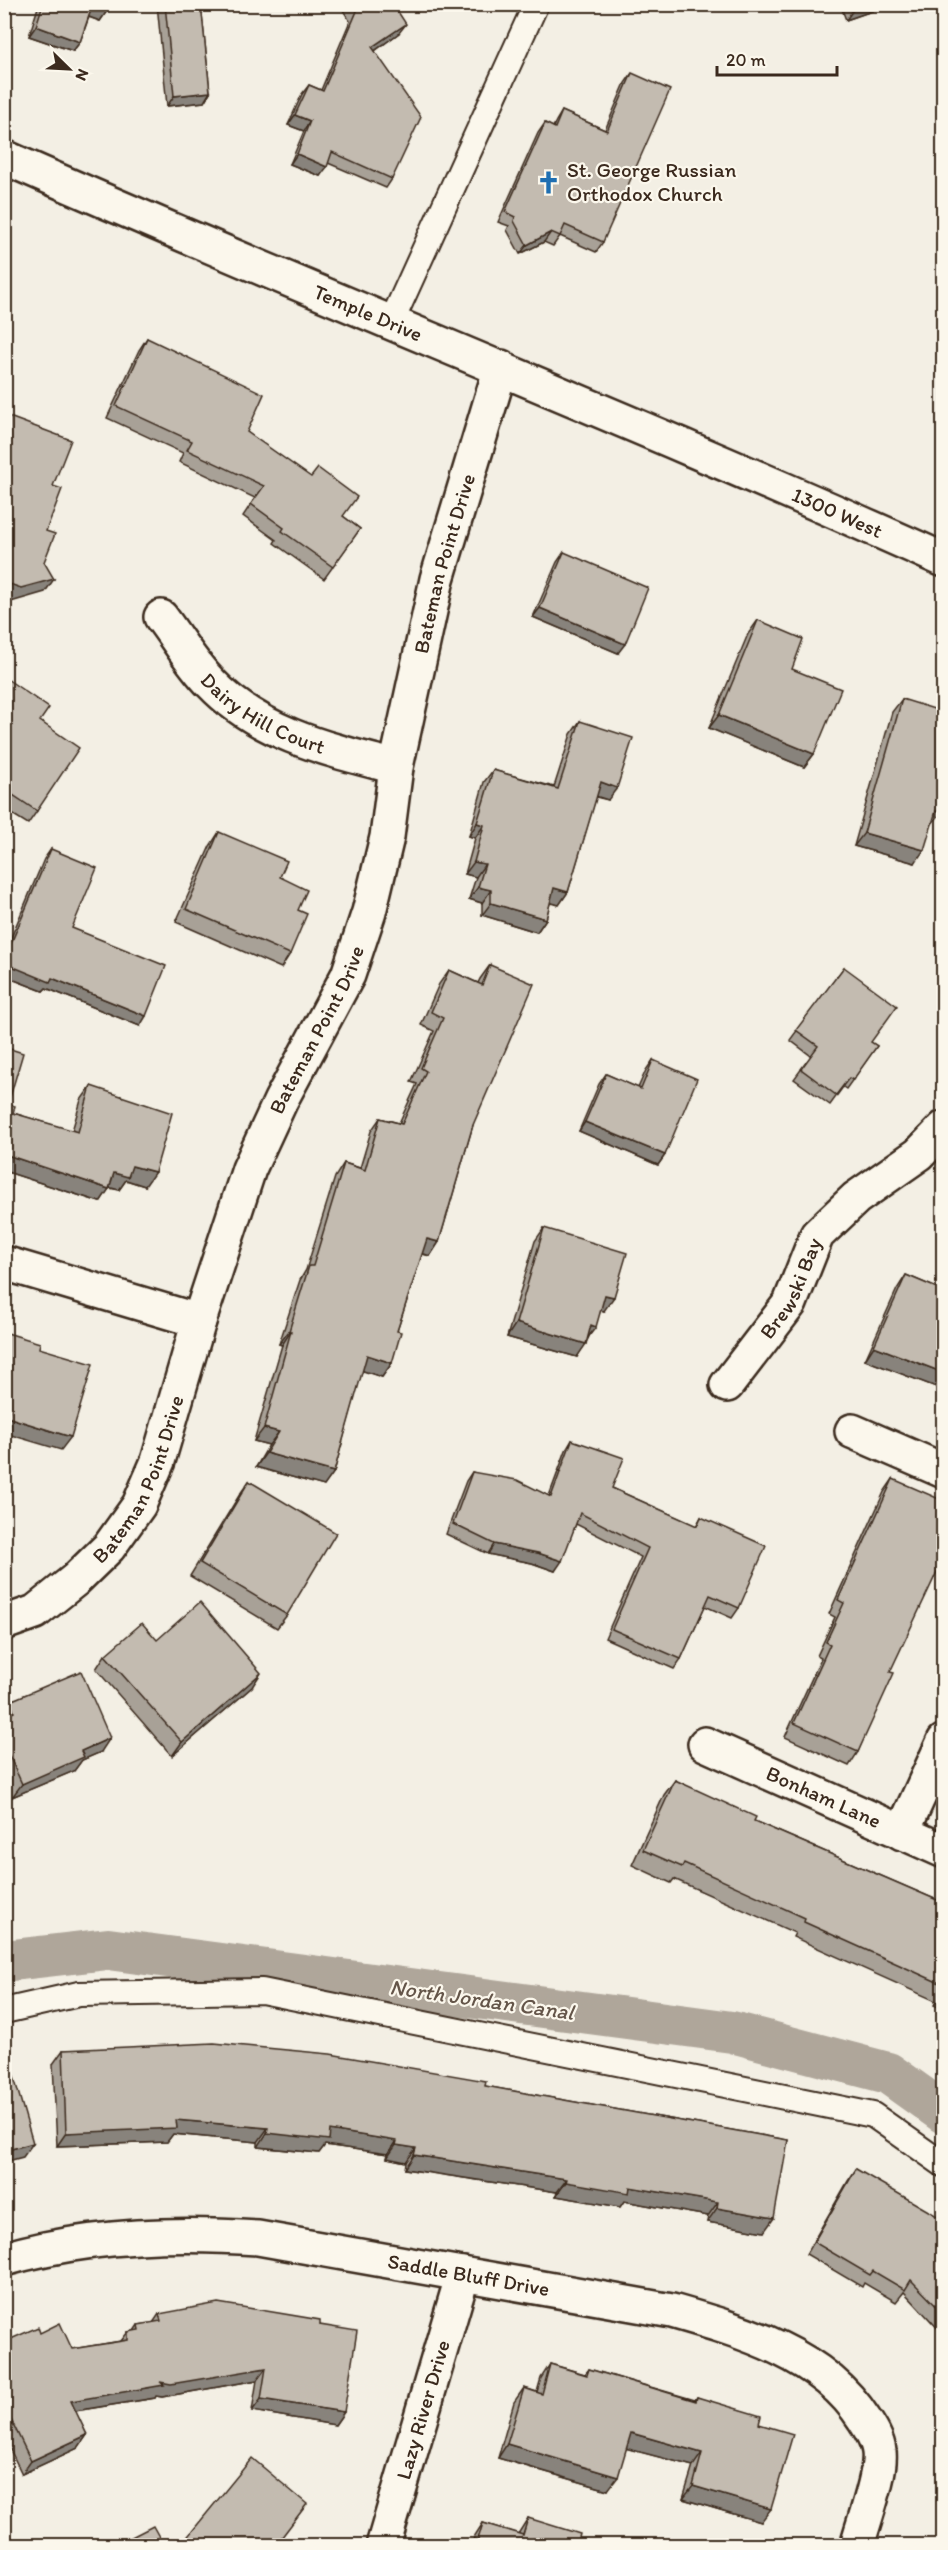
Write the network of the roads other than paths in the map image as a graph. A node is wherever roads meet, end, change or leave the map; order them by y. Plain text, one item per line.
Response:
1 (536, 4) edge
2 (4, 157) edge
3 (391, 323) junction
4 (501, 367) junction
5 (731, 466) joint
6 (944, 560) edge
7 (161, 617) dead end
8 (396, 766) junction
9 (944, 1128) edge
10 (4, 1263) edge
11 (199, 1322) junction
12 (727, 1385) dead end
13 (852, 1431) dead end
14 (944, 1471) edge
15 (4, 1623) edge
16 (944, 1741) edge
17 (705, 1744) dead end
18 (902, 1833) junction
19 (944, 1851) edge
20 (4, 2011) edge
21 (944, 2165) edge
22 (4, 2259) edge
23 (463, 2274) junction
24 (383, 2546) edge
25 (857, 2546) edge

1 - 3 lane
2 - 3 street, Temple Drive
3 - 4 street, Temple Drive
4 - 5 street, Temple Drive
4 - 8 street, Bateman Point Drive
5 - 6 street, 1300 West
7 - 8 street, Dairy Hill Court
8 - 11 street, Bateman Point Drive
9 - 12 street, Brewski Bay
10 - 11 street
11 - 15 street, Bateman Point Drive
13 - 14 street
16 - 18 street
17 - 18 street, Bonham Lane
18 - 19 street, Bonham Lane
20 - 21 lane
22 - 23 street, Saddle Bluff Drive
23 - 24 street, Lazy River Drive
23 - 25 street, Saddle Bluff Drive

